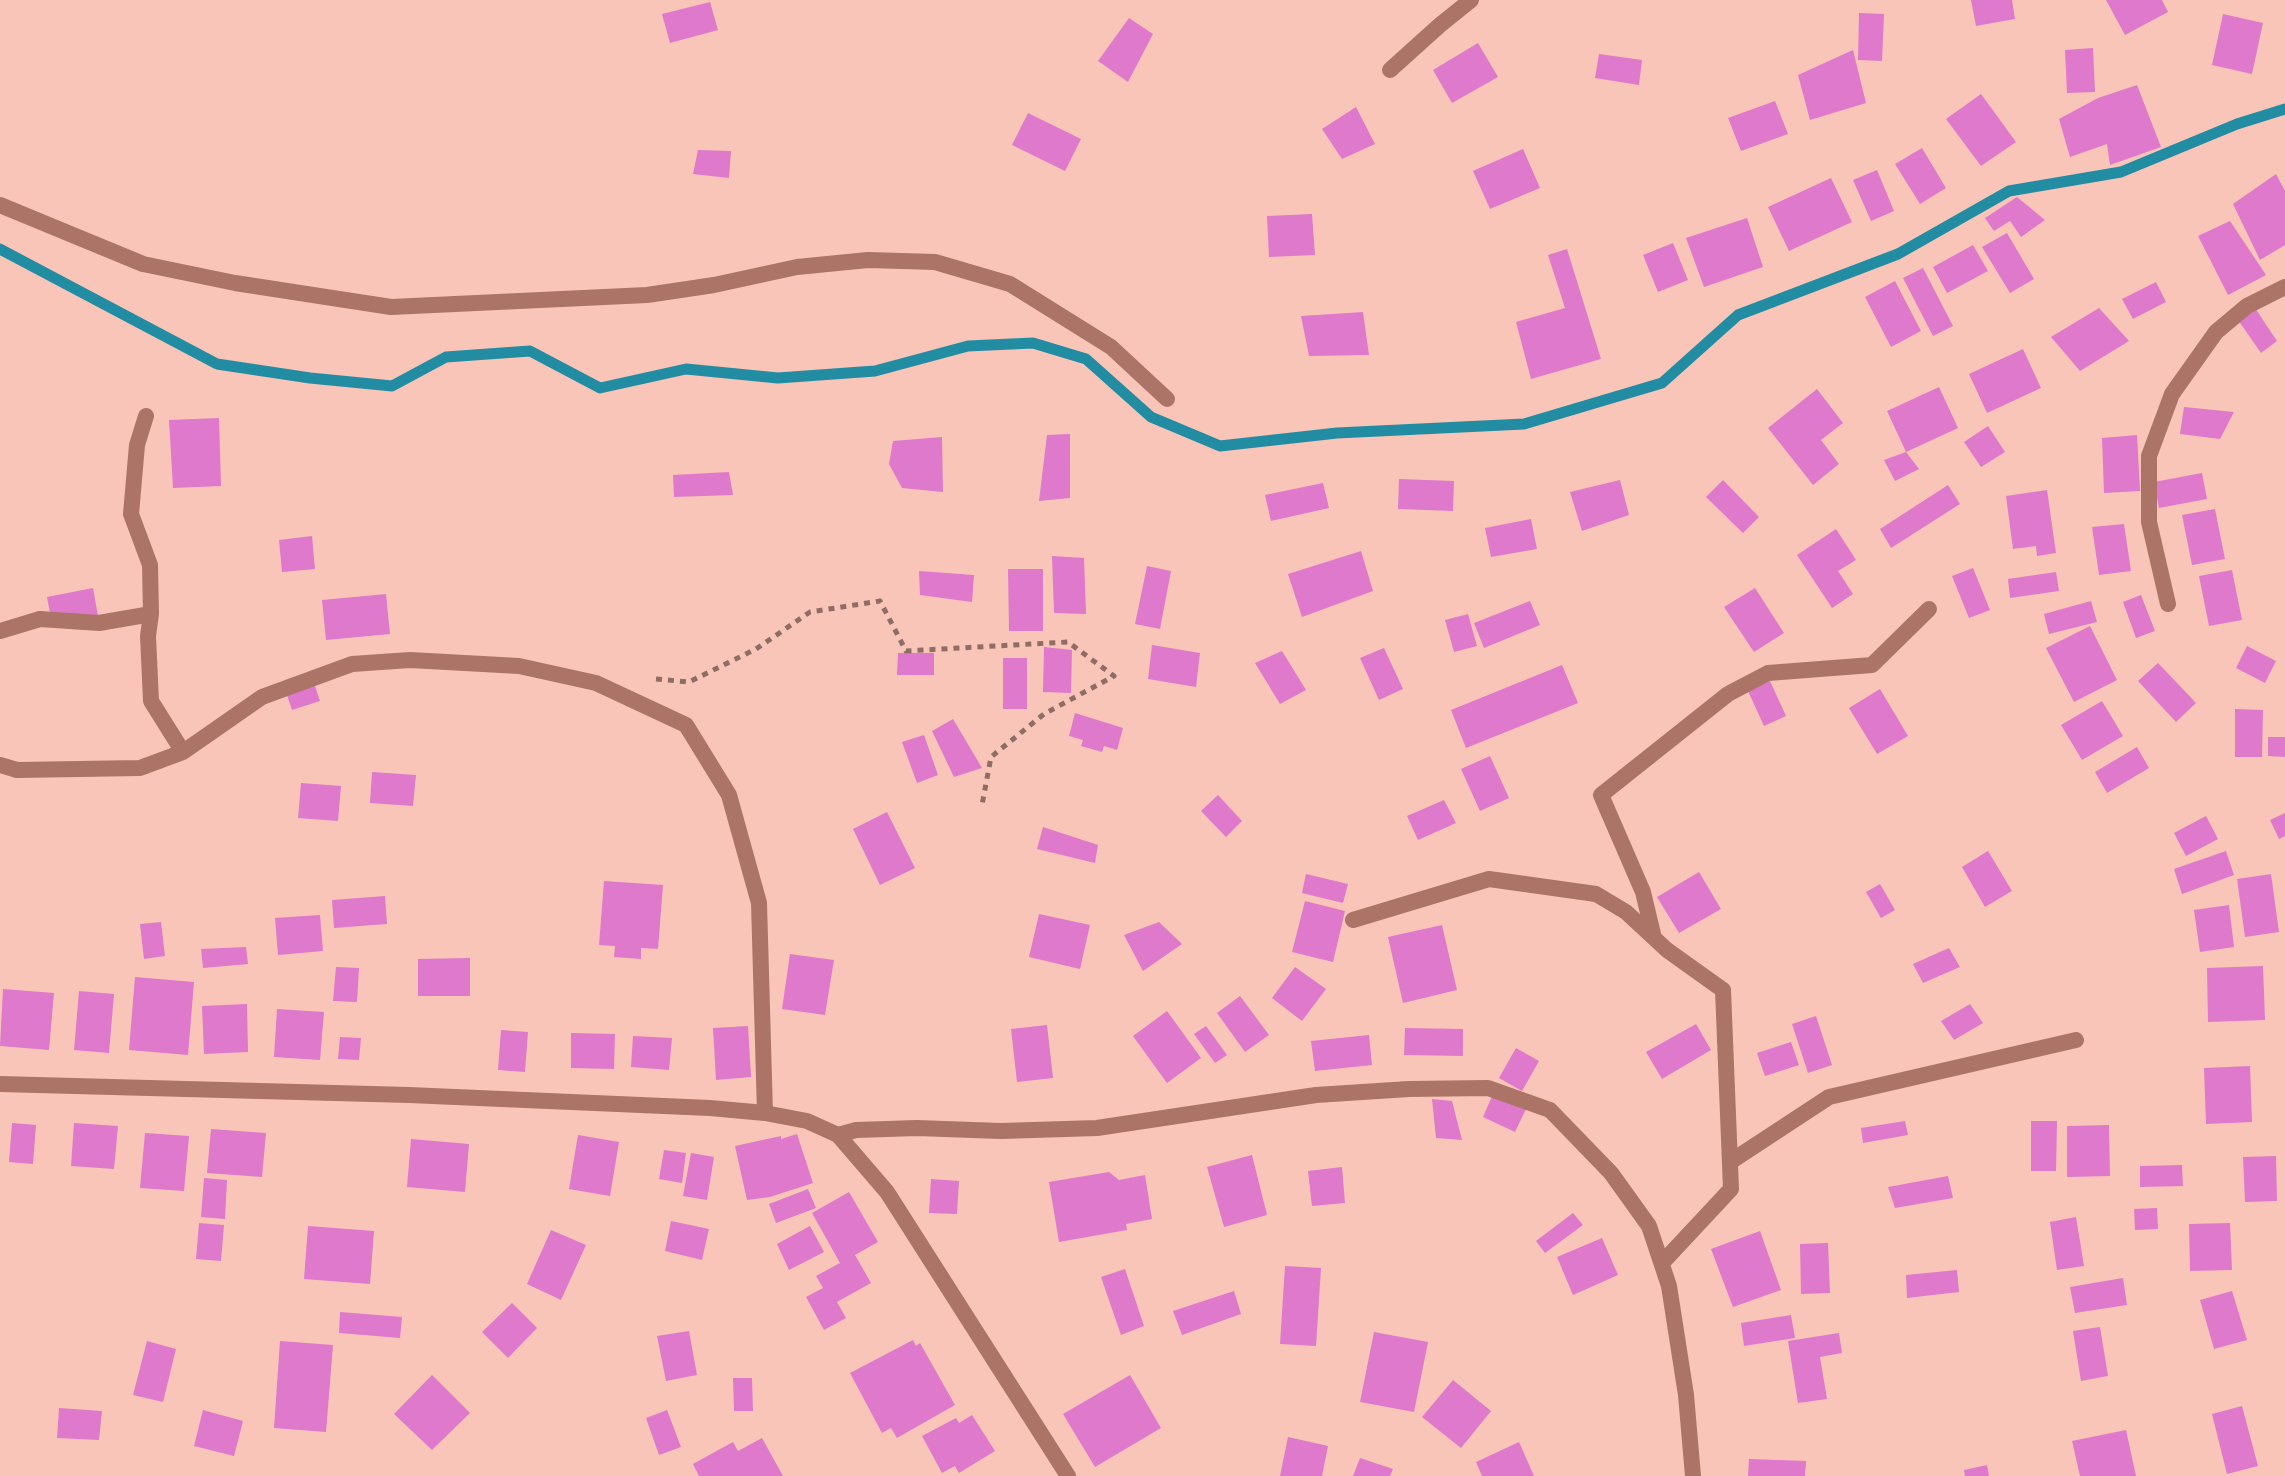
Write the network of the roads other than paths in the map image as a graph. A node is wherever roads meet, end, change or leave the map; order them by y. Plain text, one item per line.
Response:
1 (1471, 0) edge
2 (1390, 70) dead end
3 (0, 205) edge
4 (2285, 287) edge
5 (1167, 399) dead end
6 (146, 416) dead end
7 (2168, 604) dead end
8 (1929, 609) dead end
9 (151, 614) junction
10 (0, 631) edge
11 (183, 752) junction
12 (0, 765) edge
13 (1353, 920) dead end
14 (1654, 938) junction
15 (2076, 1040) dead end
16 (0, 1084) edge
17 (765, 1113) junction
18 (838, 1135) junction
19 (1730, 1162) junction
20 (1662, 1263) junction
21 (1068, 1476) edge
22 (1693, 1476) edge

1 - 2 street
3 - 5 street
4 - 7 street
6 - 9 street
8 - 14 street
9 - 10 street
9 - 11 street
11 - 12 street
11 - 17 street
13 - 14 street
14 - 19 street
15 - 19 street
16 - 17 street
17 - 18 street
18 - 20 street
18 - 21 street
19 - 20 street
20 - 22 street

